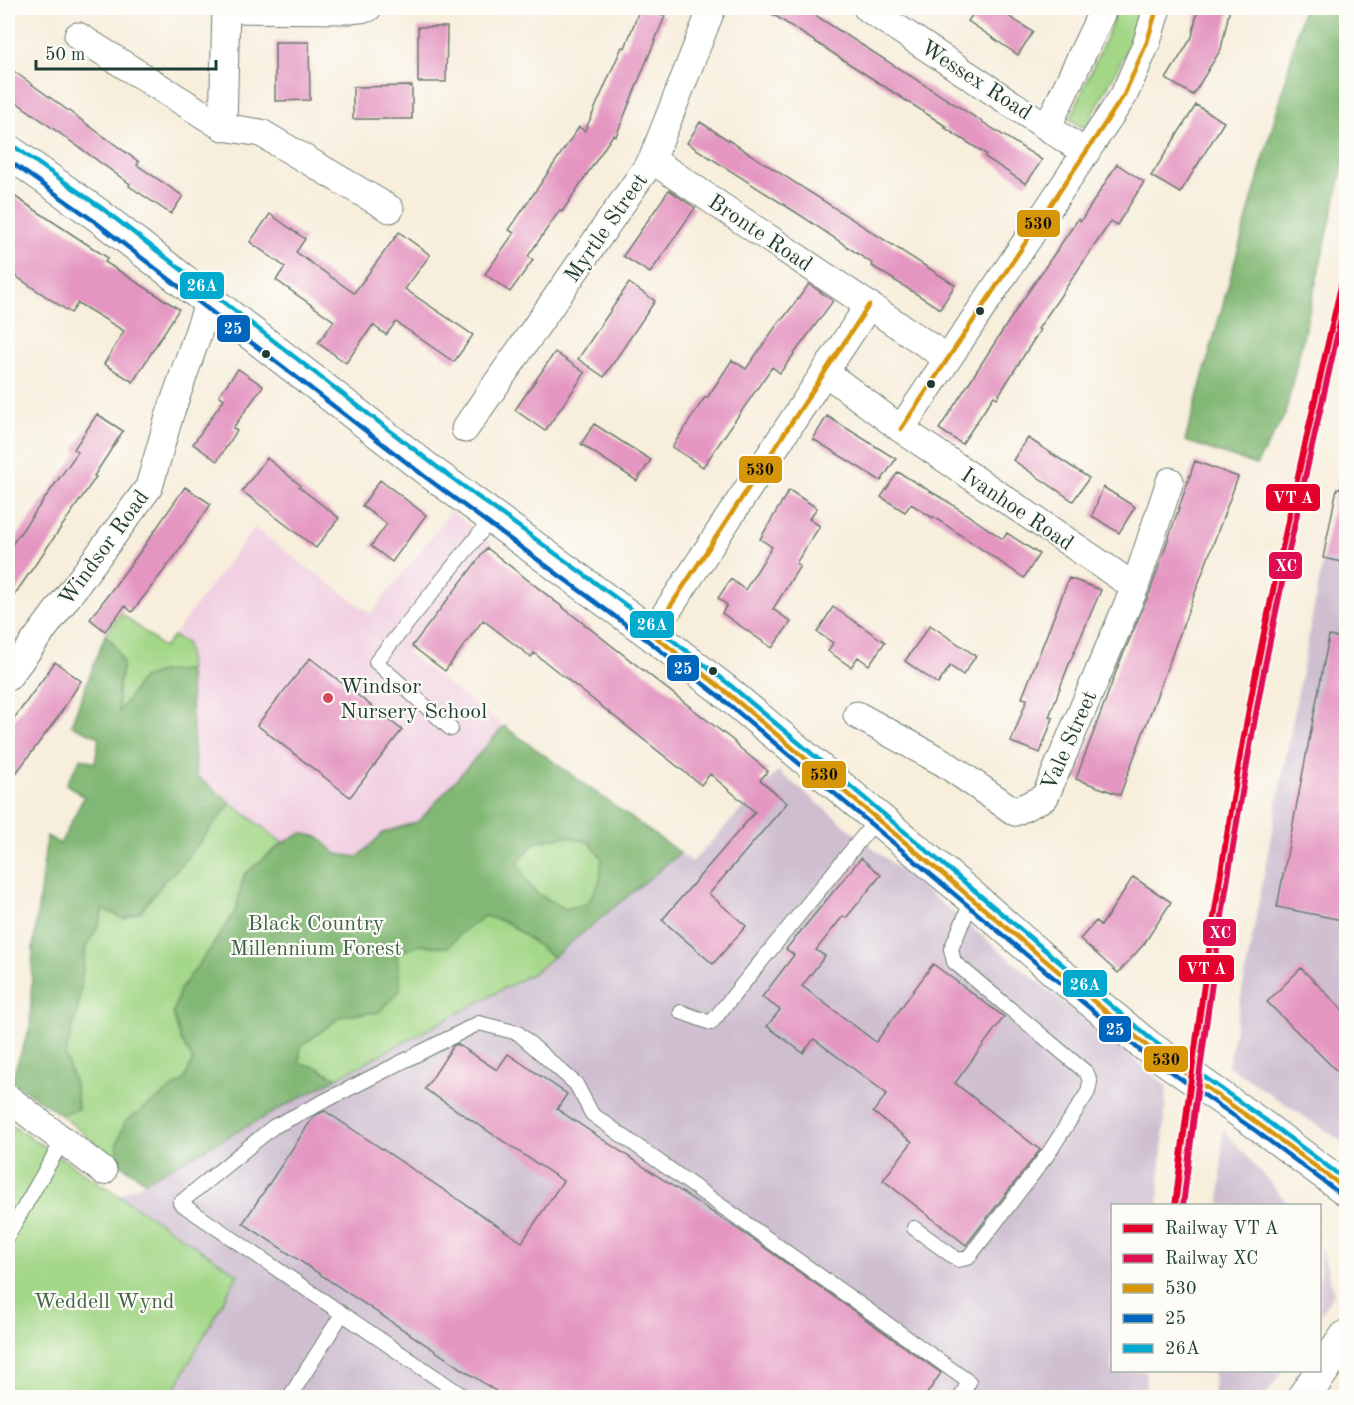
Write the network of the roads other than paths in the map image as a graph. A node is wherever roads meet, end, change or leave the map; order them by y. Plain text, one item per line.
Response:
1 (226, 8) edge
2 (368, 8) edge
3 (712, 8) edge
4 (867, 8) edge
5 (1104, 8) edge
6 (1157, 8) edge
7 (78, 36) dead end
8 (1048, 126) junction
9 (223, 127) junction
10 (8, 151) edge
11 (1086, 153) junction
12 (652, 160) junction
13 (390, 210) dead end
14 (209, 301) junction
15 (869, 305) junction
16 (947, 358) junction
17 (825, 372) junction
18 (465, 429) dead end
19 (901, 429) junction
20 (1170, 481) dead end
21 (493, 517) junction
22 (1135, 587) junction
23 (652, 634) junction
24 (8, 677) edge
25 (857, 715) dead end
26 (451, 729) dead end
27 (877, 819) junction
28 (973, 898) junction
29 (681, 1012) dead end
30 (8, 1098) edge
31 (63, 1140) junction
32 (103, 1171) dead end
33 (1347, 1189) edge
34 (914, 1228) dead end
35 (8, 1235) edge
36 (342, 1314) junction
37 (1347, 1337) edge
38 (289, 1398) edge
39 (466, 1398) edge
40 (960, 1398) edge
41 (1303, 1398) edge

1 - 2 street
1 - 9 street
3 - 12 street, Myrtle Street
4 - 8 street, Wessex Road
5 - 8 street
6 - 11 street
7 - 9 street
8 - 11 street, Wessex Road
9 - 13 street
10 - 14 main road
11 - 16 street
12 - 15 street, Bronte Road
12 - 18 street, Myrtle Street
14 - 21 main road
14 - 24 street, Windsor Road
15 - 16 street, Bronte Road
15 - 17 street
16 - 19 street
17 - 19 street, Ivanhoe Road
17 - 23 street
19 - 22 street, Ivanhoe Road
20 - 22 street, Vale Street
21 - 23 main road
21 - 26 lane
22 - 25 street, Vale Street
23 - 27 main road
27 - 28 main road
27 - 29 lane
28 - 33 main road
28 - 34 lane
30 - 31 street
31 - 32 street
31 - 35 lane
36 - 38 lane
36 - 39 lane
36 - 40 lane
37 - 41 main road

